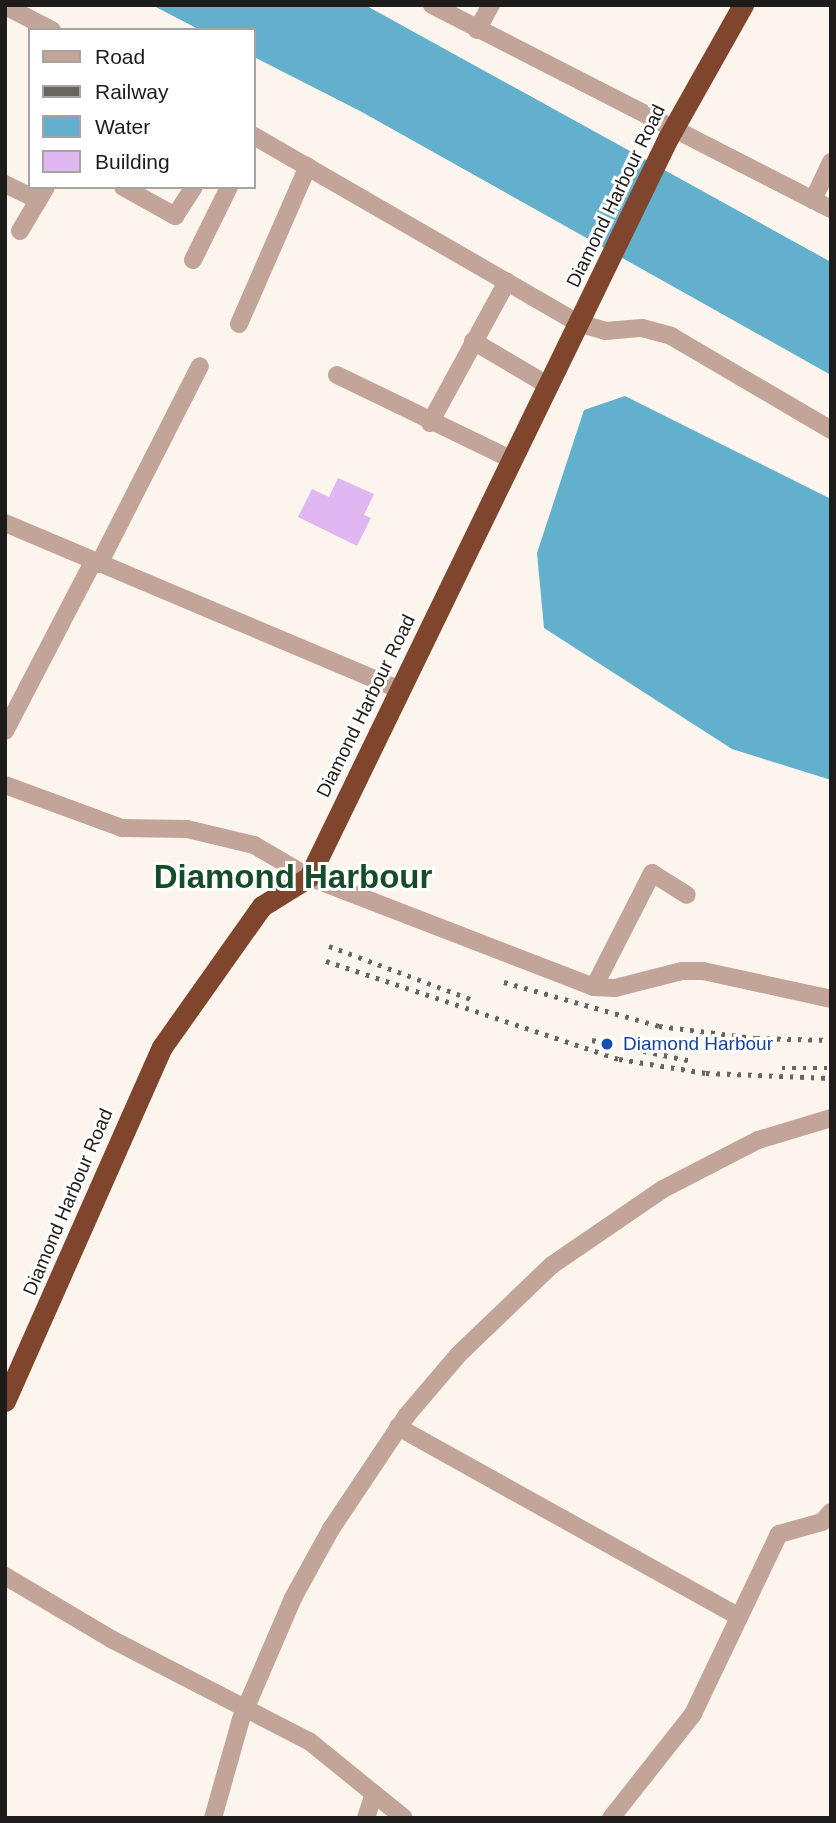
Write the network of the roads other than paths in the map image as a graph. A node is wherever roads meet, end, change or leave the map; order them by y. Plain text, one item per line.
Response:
1 (432, 5) edge
2 (491, 5) edge
3 (743, 5) edge
4 (5, 6) edge
5 (48, 28) edge
6 (477, 30) junction
7 (671, 133) junction
8 (256, 140) edge
9 (831, 162) edge
10 (308, 166) junction
11 (5, 184) edge
12 (127, 189) edge
13 (193, 189) edge
14 (228, 189) edge
15 (42, 194) edge
16 (813, 200) junction
17 (831, 209) edge
18 (20, 231) dead end
19 (193, 260) dead end
20 (508, 282) junction
21 (578, 323) junction
22 (239, 324) dead end
23 (473, 341) junction
24 (200, 366) dead end
25 (337, 376) dead end
26 (550, 386) junction
27 (431, 420) junction
28 (831, 430) edge
29 (513, 460) junction
30 (5, 523) edge
31 (96, 564) junction
32 (398, 689) junction
33 (5, 731) edge
34 (5, 785) edge
35 (309, 877) junction
36 (687, 895) dead end
37 (594, 987) junction
38 (831, 999) edge
39 (831, 1118) edge
40 (5, 1401) edge
41 (398, 1427) junction
42 (831, 1512) edge
43 (5, 1576) edge
44 (738, 1616) junction
45 (245, 1710) junction
46 (373, 1796) junction
47 (213, 1818) edge
48 (366, 1818) edge
49 (404, 1818) edge
50 (611, 1818) edge

1 - 6 street
2 - 6 street
3 - 7 highway, Diamond Harbour Road
4 - 5 street
6 - 7 street
7 - 16 street
7 - 21 highway, Diamond Harbour Road
8 - 10 street
9 - 16 street
10 - 20 street
10 - 22 street
11 - 15 street
12 - 13 street
14 - 19 street
15 - 18 street
16 - 17 street
20 - 21 street
20 - 23 street
21 - 26 highway, Diamond Harbour Road
21 - 28 street
23 - 26 street
23 - 27 street
24 - 31 street
25 - 27 street
26 - 29 highway, Diamond Harbour Road
27 - 29 street
29 - 32 highway, Diamond Harbour Road
30 - 31 street
31 - 32 street
31 - 33 street
32 - 35 highway, Diamond Harbour Road
34 - 35 street
35 - 37 street
35 - 40 highway, Diamond Harbour Road
36 - 37 street
37 - 38 street
39 - 41 street
41 - 44 street
41 - 45 street
42 - 44 street
43 - 45 street
44 - 50 street
45 - 46 street
45 - 47 street
46 - 48 street
46 - 49 street

